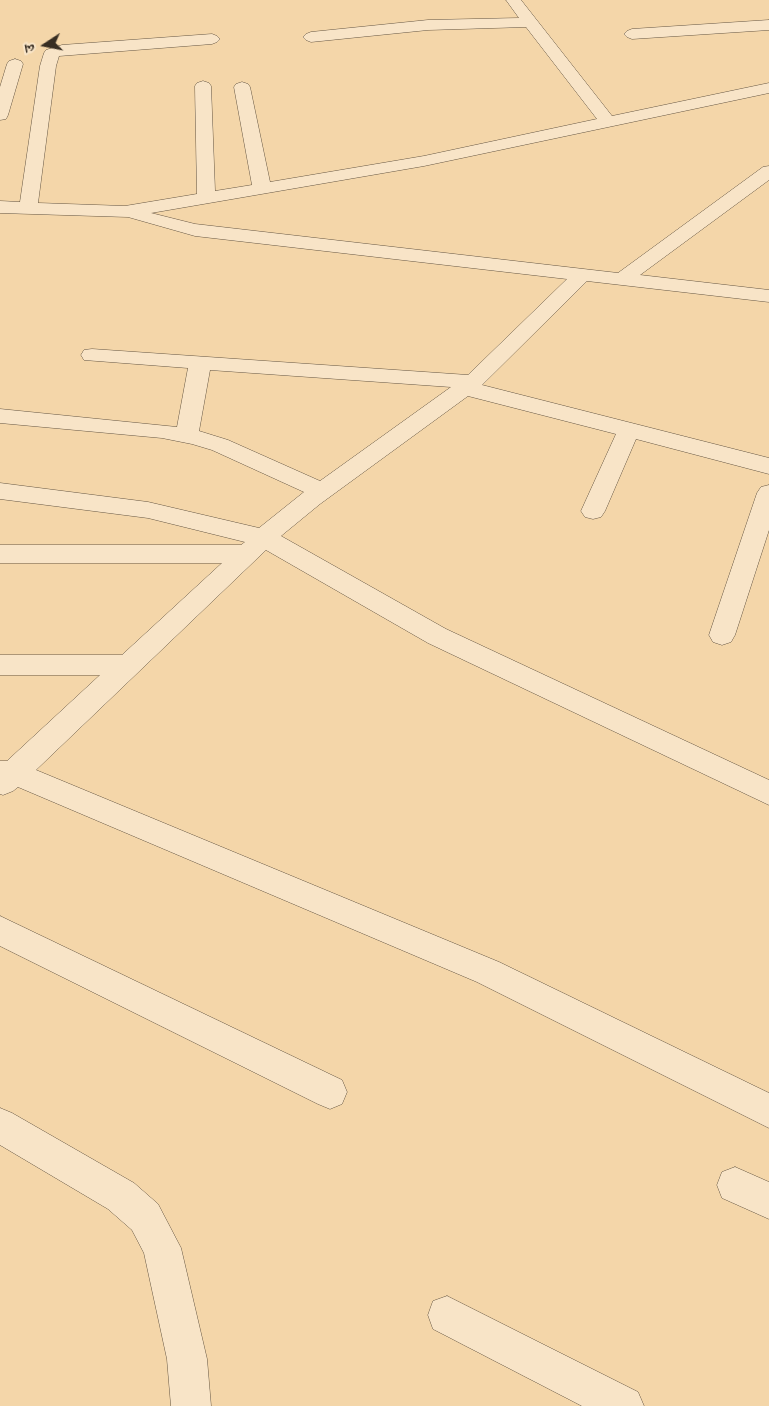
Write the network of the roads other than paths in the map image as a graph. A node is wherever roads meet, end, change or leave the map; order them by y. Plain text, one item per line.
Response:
1 (513, 0) edge
2 (529, 22) junction
3 (769, 25) edge
4 (632, 34) dead end
5 (311, 37) dead end
6 (212, 39) dead end
7 (15, 64) dead end
8 (203, 86) dead end
9 (242, 87) dead end
10 (769, 88) edge
11 (0, 115) edge
12 (608, 122) junction
13 (769, 171) edge
14 (262, 189) junction
15 (206, 198) junction
16 (0, 207) edge
17 (28, 208) junction
18 (125, 212) junction
19 (582, 275) junction
20 (621, 280) junction
21 (769, 296) edge
22 (92, 355) dead end
23 (200, 363) junction
24 (469, 385) junction
25 (0, 416) edge
26 (629, 430) junction
27 (187, 436) junction
28 (769, 466) edge
29 (0, 491) edge
30 (322, 491) junction
31 (769, 493) edge
32 (592, 510) dead end
33 (256, 546) junction
34 (0, 554) edge
35 (722, 635) dead end
36 (0, 665) edge
37 (129, 665) junction
38 (5, 777) edge
39 (769, 793) edge
40 (0, 930) edge
41 (330, 1092) dead end
42 (769, 1111) edge
43 (0, 1126) edge
44 (735, 1185) dead end
45 (769, 1201) edge
46 (447, 1315) dead end
47 (191, 1406) edge
48 (624, 1406) edge

1 - 2 street
2 - 5 street
2 - 12 street
3 - 4 street
6 - 17 street
7 - 11 street
8 - 15 street
9 - 14 street
10 - 12 street
12 - 14 street
13 - 20 street
14 - 15 street
15 - 18 street
16 - 17 street
17 - 18 street
18 - 19 street
19 - 20 street
19 - 24 street
20 - 21 street
22 - 23 street
23 - 24 street
23 - 27 street
24 - 26 street
24 - 30 street
25 - 27 street
26 - 28 street
26 - 32 street
27 - 30 street
29 - 33 street
30 - 33 street
31 - 35 street
33 - 34 street
33 - 37 street
33 - 39 street
36 - 37 street
37 - 38 street
38 - 42 street
40 - 41 street
43 - 47 street
44 - 45 street
46 - 48 street

